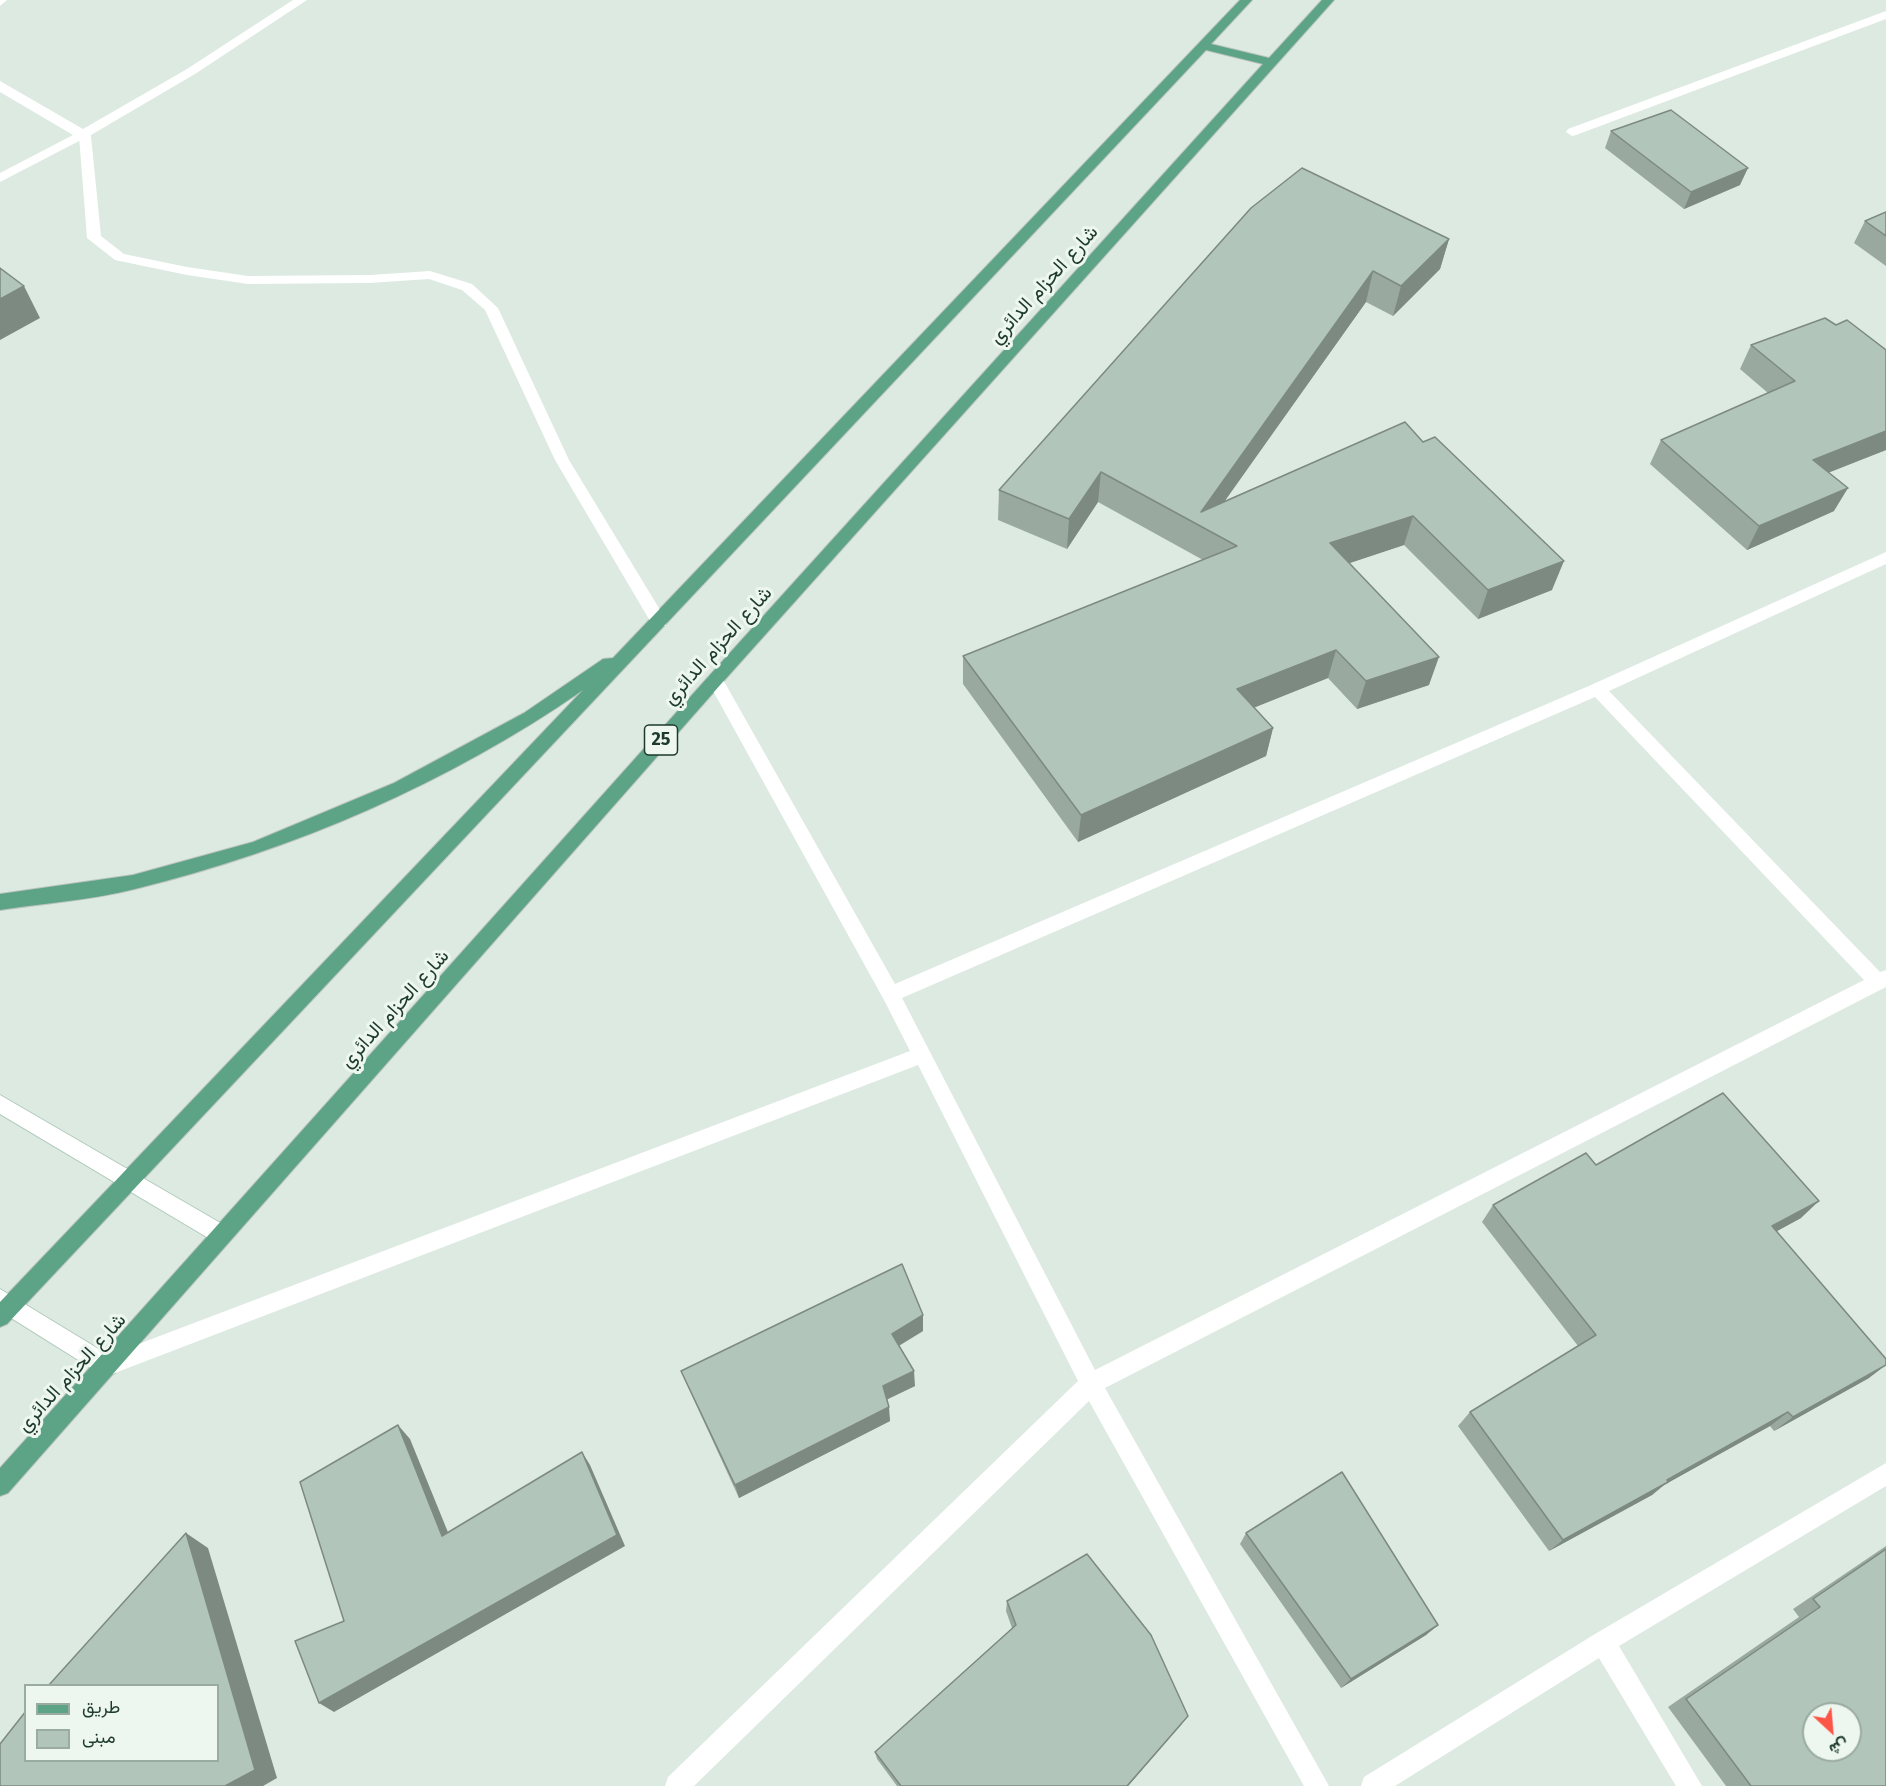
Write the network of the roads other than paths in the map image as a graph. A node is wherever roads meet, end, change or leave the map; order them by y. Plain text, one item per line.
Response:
1 (301, 0) edge
2 (1246, 0) edge
3 (1328, 0) edge
4 (1886, 15) edge
5 (1201, 45) junction
6 (1272, 63) junction
7 (0, 85) edge
8 (1572, 132) dead end
9 (85, 135) junction
10 (0, 178) edge
11 (1886, 558) edge
12 (659, 622) junction
13 (640, 641) junction
14 (715, 680) junction
15 (1597, 689) junction
16 (0, 902) edge
17 (1881, 980) edge
18 (891, 994) junction
19 (922, 1055) junction
20 (0, 1104) edge
21 (130, 1181) junction
22 (222, 1235) junction
23 (4, 1307) edge
24 (107, 1366) junction
25 (1091, 1384) junction
26 (1886, 1474) edge
27 (0, 1485) edge
28 (1603, 1642) junction
29 (677, 1786) edge
30 (1317, 1786) edge
31 (1373, 1786) edge
32 (1690, 1786) edge

1 - 9 street
2 - 5 main road
3 - 6 main road, شارع الحزام الدائري / 25
4 - 8 street
5 - 6 main road
5 - 12 main road
6 - 14 main road, شارع الحزام الدائري / 25
7 - 9 street
9 - 10 street
9 - 12 street
11 - 15 street
12 - 13 main road
13 - 16 main road
13 - 21 main road
14 - 18 street
14 - 22 main road, شارع الحزام الدائري / 25
15 - 17 street
15 - 18 street
17 - 25 street
18 - 19 street
19 - 24 street
19 - 25 street
20 - 21 street
21 - 22 street
21 - 23 main road
22 - 24 main road, شارع الحزام الدائري / 25
23 - 24 street
24 - 27 main road, شارع الحزام الدائري / 25
25 - 29 street
25 - 30 street
26 - 28 street
28 - 31 street
28 - 32 street

